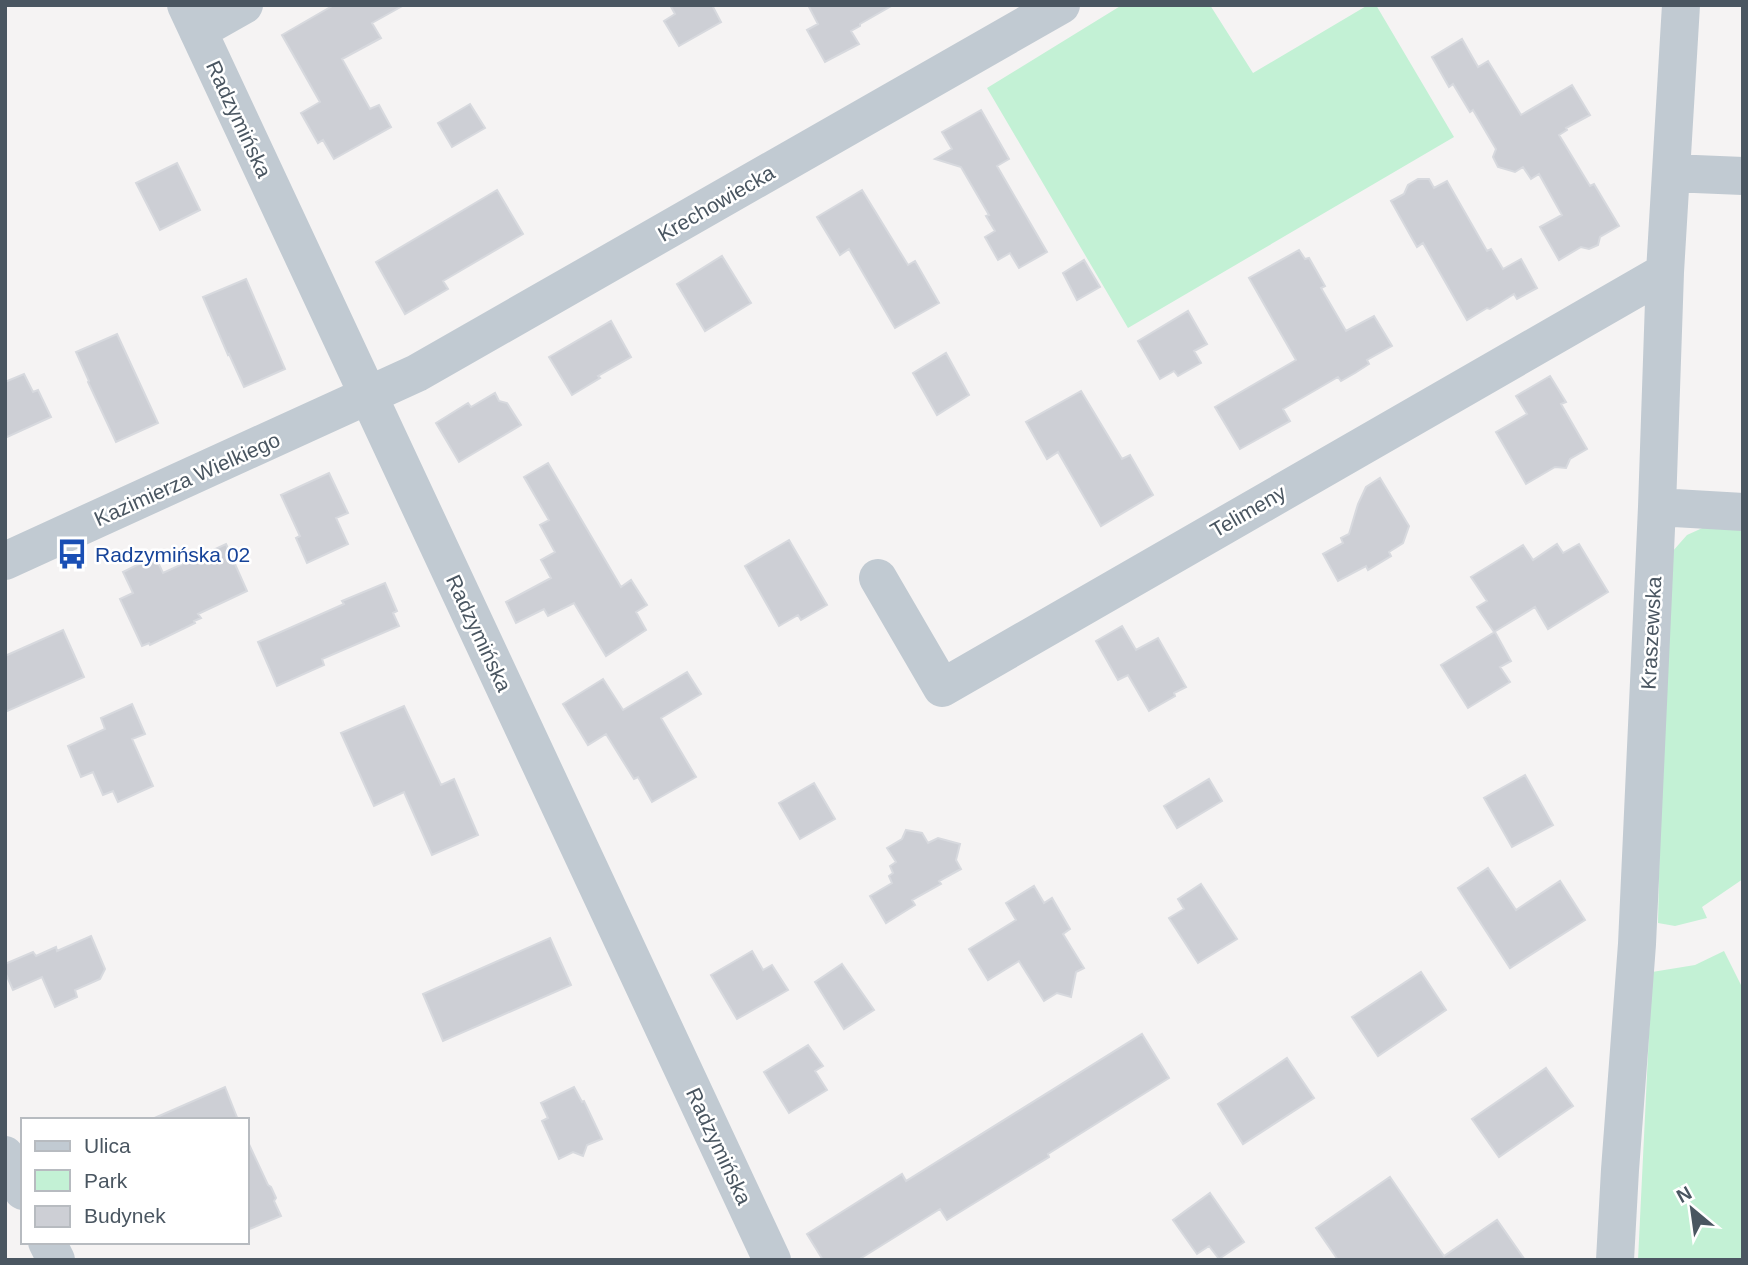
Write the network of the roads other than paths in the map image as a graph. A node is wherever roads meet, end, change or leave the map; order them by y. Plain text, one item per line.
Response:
1 (244, 5) edge
2 (1061, 5) edge
3 (1681, 5) edge
4 (192, 18) edge
5 (1671, 173) junction
6 (1743, 176) edge
7 (1665, 272) junction
8 (369, 397) junction
9 (1657, 507) junction
10 (1743, 512) edge
11 (5, 561) edge
12 (878, 578) dead end
13 (5, 1155) edge
14 (21, 1187) edge
15 (48, 1244) edge
16 (56, 1260) edge
17 (772, 1260) edge
18 (1615, 1260) edge

1 - 4 street
2 - 8 street, Krechowiecka
3 - 5 street, Kraszewska
4 - 8 street, Radzymińska
5 - 6 street
5 - 7 street, Kraszewska
7 - 9 street, Kraszewska
7 - 12 street, Telimeny
8 - 11 street, Kazimierza Wielkiego
8 - 17 street, Radzymińska
9 - 10 street
9 - 18 street, Kraszewska
13 - 14 street
15 - 16 street

